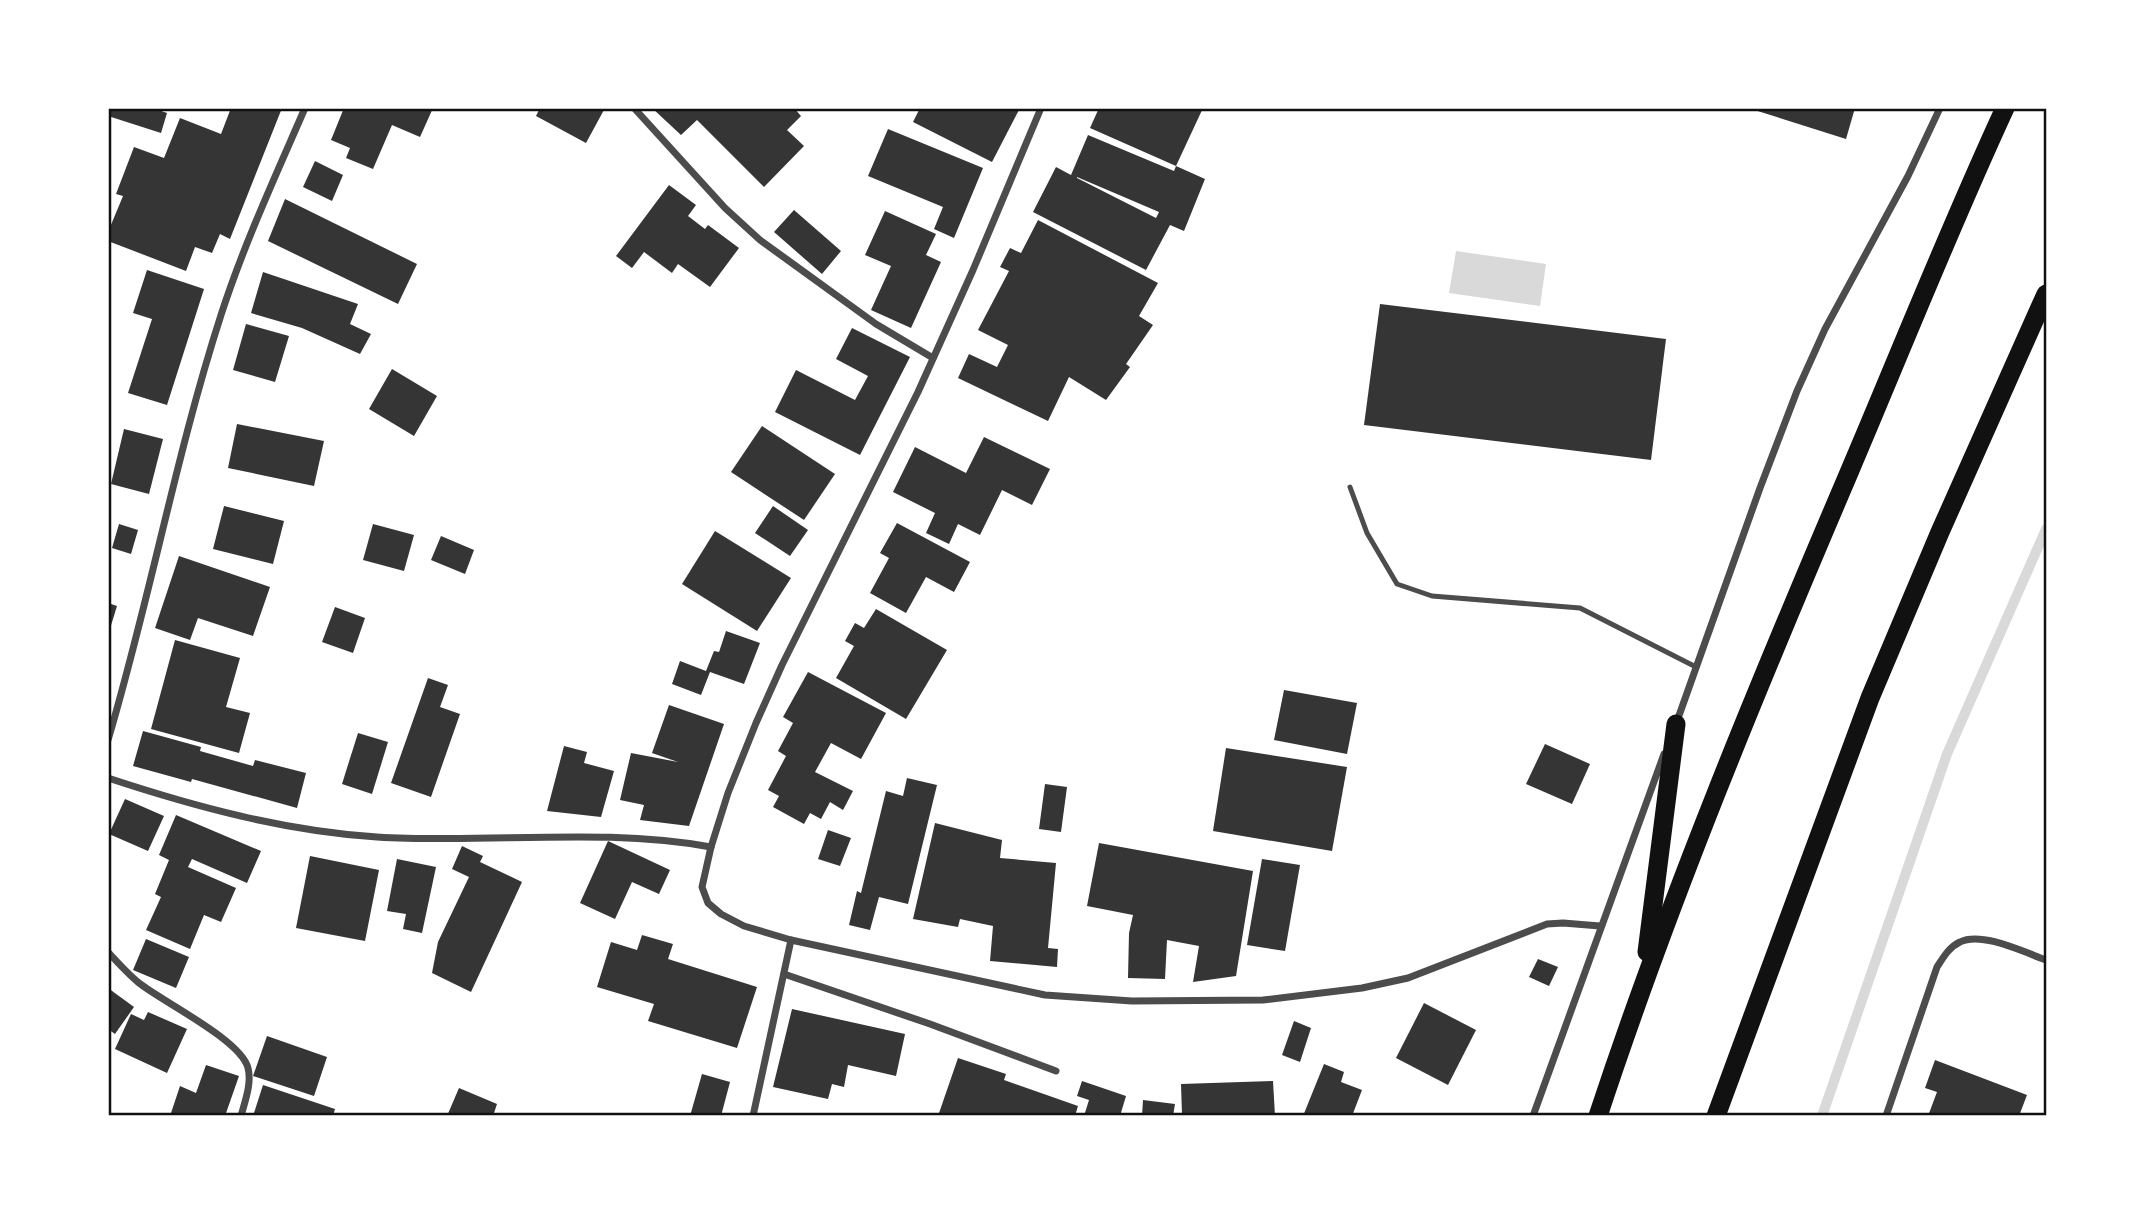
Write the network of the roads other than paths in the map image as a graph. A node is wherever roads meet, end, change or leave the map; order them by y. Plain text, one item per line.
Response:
1 (305, 108) edge
2 (634, 108) edge
3 (1041, 108) edge
4 (1940, 108) edge
5 (2005, 108) edge
6 (2046, 293) edge
7 (933, 358) junction
8 (1350, 487) dead end
9 (1696, 667) junction
10 (1675, 724) junction
11 (108, 740) edge
12 (108, 778) edge
13 (711, 846) junction
14 (1600, 926) junction
15 (791, 940) junction
16 (108, 952) edge
17 (2046, 960) edge
18 (784, 974) junction
19 (1642, 985) junction
20 (1056, 1071) dead end
21 (241, 1115) edge
22 (753, 1115) edge
23 (1533, 1115) edge
24 (1598, 1115) edge
25 (1716, 1115) edge
26 (1886, 1115) edge

1 - 11 street
2 - 7 street
3 - 7 street
4 - 9 street
5 - 19 highway
6 - 25 highway
7 - 13 street
8 - 9 lane
9 - 10 street
10 - 14 street
10 - 19 highway
12 - 13 street
13 - 15 street
14 - 15 street
14 - 23 street
15 - 18 street
16 - 21 street
17 - 26 street
18 - 20 street
18 - 22 street
19 - 24 highway

